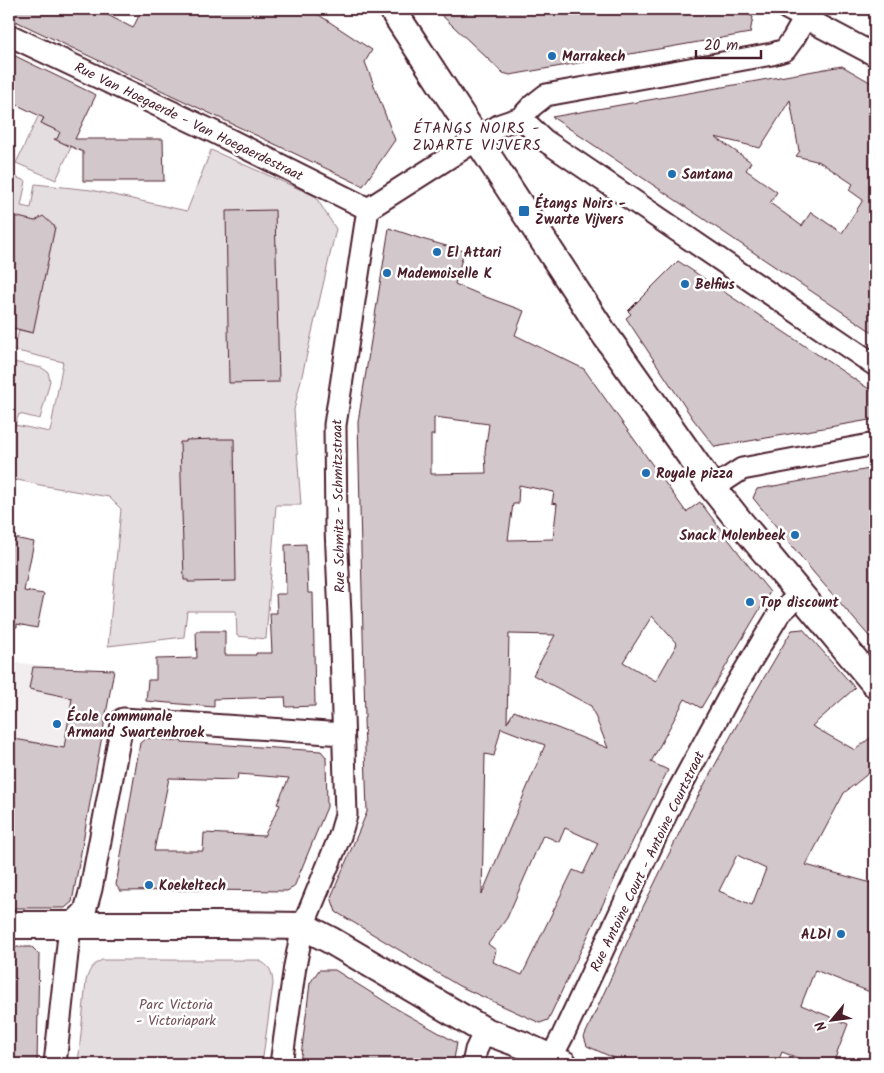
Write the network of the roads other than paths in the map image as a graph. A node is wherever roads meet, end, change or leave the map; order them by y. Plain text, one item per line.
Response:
1 (392, 9) edge
2 (797, 14) edge
3 (9, 35) edge
4 (875, 55) edge
5 (521, 118) junction
6 (476, 140) junction
7 (368, 209) junction
8 (875, 365) edge
9 (875, 444) edge
10 (713, 488) junction
11 (800, 594) junction
12 (875, 684) edge
13 (343, 734) junction
14 (9, 925) edge
15 (70, 926) junction
16 (303, 926) junction
17 (485, 1031) junction
18 (558, 1061) edge
19 (55, 1064) edge
20 (281, 1064) edge
21 (472, 1064) edge

1 - 6 street
2 - 4 street
2 - 5 street
3 - 7 street, Rue Van Hoegaerde - Van Hoegaerdestraat
5 - 6 street
5 - 8 street
6 - 7 street
6 - 10 street
7 - 13 street, Rue Schmitz - Schmitzstraat
9 - 10 street
10 - 11 street
11 - 12 street
11 - 18 street, Rue Antoine Court - Antoine Courtstraat
13 - 15 street
13 - 16 street, Rue Schmitz - Schmitzstraat
14 - 15 street
15 - 16 street
15 - 19 street
16 - 17 street
16 - 20 street, Rue Schmitz - Schmitzstraat
17 - 18 street
17 - 21 street

